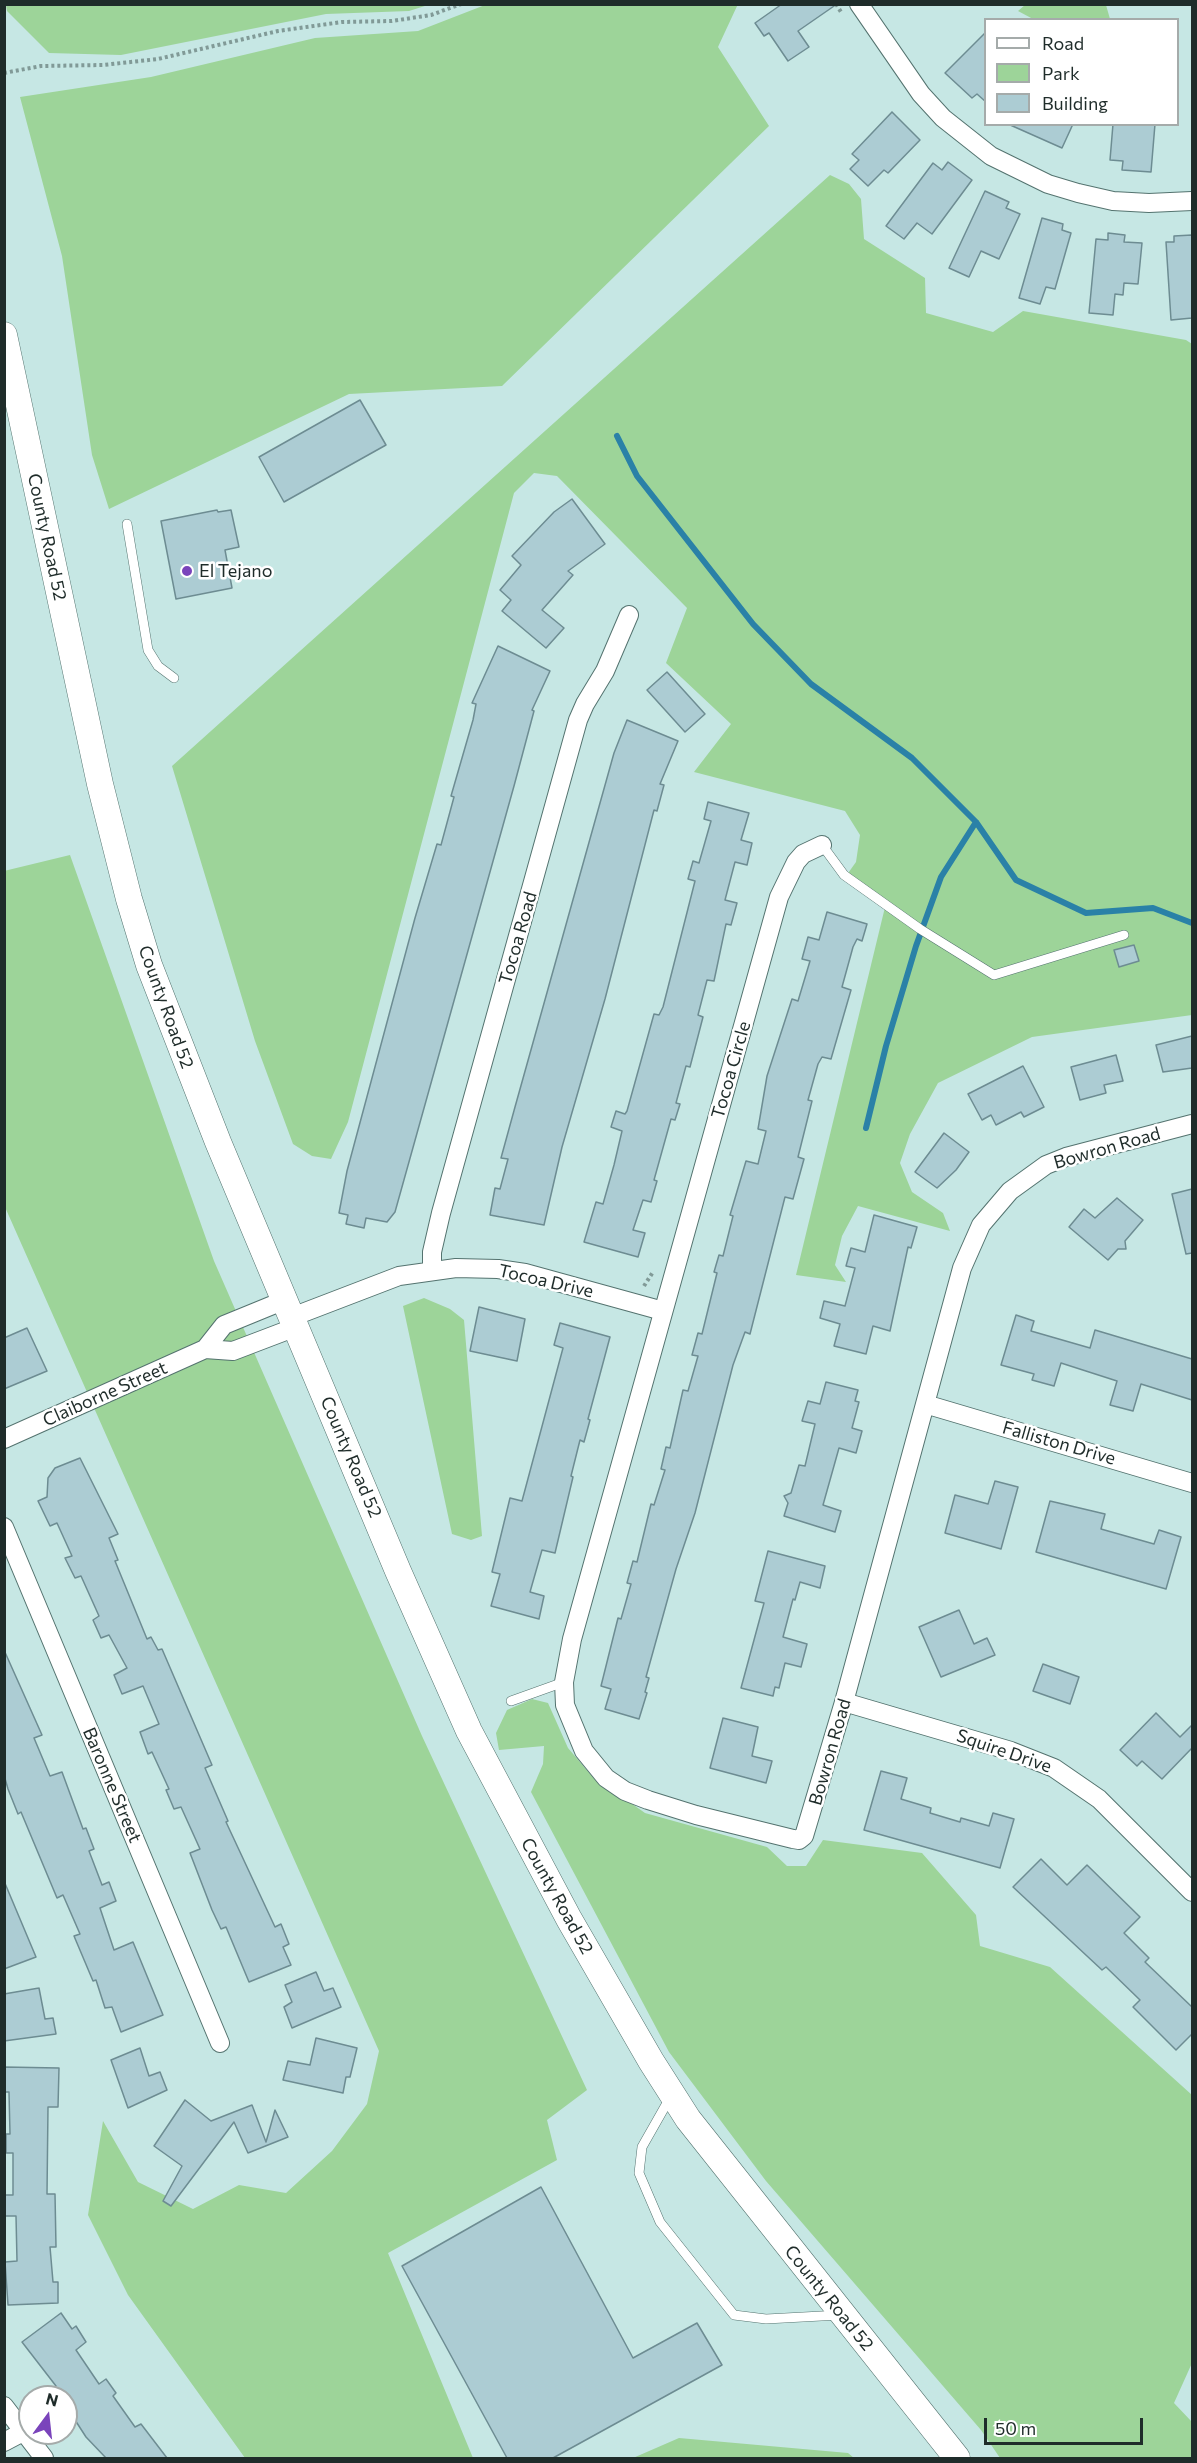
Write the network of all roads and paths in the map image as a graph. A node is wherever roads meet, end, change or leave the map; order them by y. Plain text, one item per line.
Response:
1 (460, 4) edge
2 (858, 4) edge
3 (4, 73) edge
4 (1192, 201) edge
5 (4, 336) edge
6 (127, 524) dead end
7 (629, 615) dead end
8 (174, 678) dead end
9 (822, 845) joint
10 (1124, 935) dead end
11 (1192, 1124) edge
12 (432, 1270) junction
13 (663, 1311) junction
14 (291, 1315) junction
15 (205, 1349) junction
16 (925, 1404) junction
17 (4, 1438) edge
18 (1192, 1484) edge
19 (4, 1527) edge
20 (564, 1682) junction
21 (511, 1701) dead end
22 (844, 1702) junction
23 (1192, 1892) edge
24 (220, 2043) dead end
25 (672, 2093) junction
26 (843, 2315) junction
27 (4, 2406) edge
28 (18, 2425) edge
29 (18, 2435) edge
30 (4, 2442) edge
31 (34, 2445) edge
32 (44, 2458) edge
33 (957, 2458) edge

1 - 3 path
2 - 4 street
5 - 14 main road, County Road 52
6 - 8 lane
7 - 12 street, Tocoa Road
9 - 10 lane
9 - 13 street, Tocoa Circle
11 - 16 street, Bowron Road
12 - 13 street, Tocoa Drive
12 - 14 street, Tocoa Drive
13 - 20 street, Bowron Road
14 - 15 street, Claiborne Street
14 - 15 street, Claiborne Street
14 - 25 main road, County Road 52
15 - 17 street, Claiborne Street
16 - 18 street, Falliston Drive
16 - 22 street, Bowron Road
19 - 24 street, Baronne Street
20 - 21 lane
20 - 22 street, Bowron Road
22 - 23 street, Squire Drive
25 - 26 main road, County Road 52
25 - 26 lane
26 - 33 main road, County Road 52
27 - 28 street
29 - 30 street
31 - 32 street

